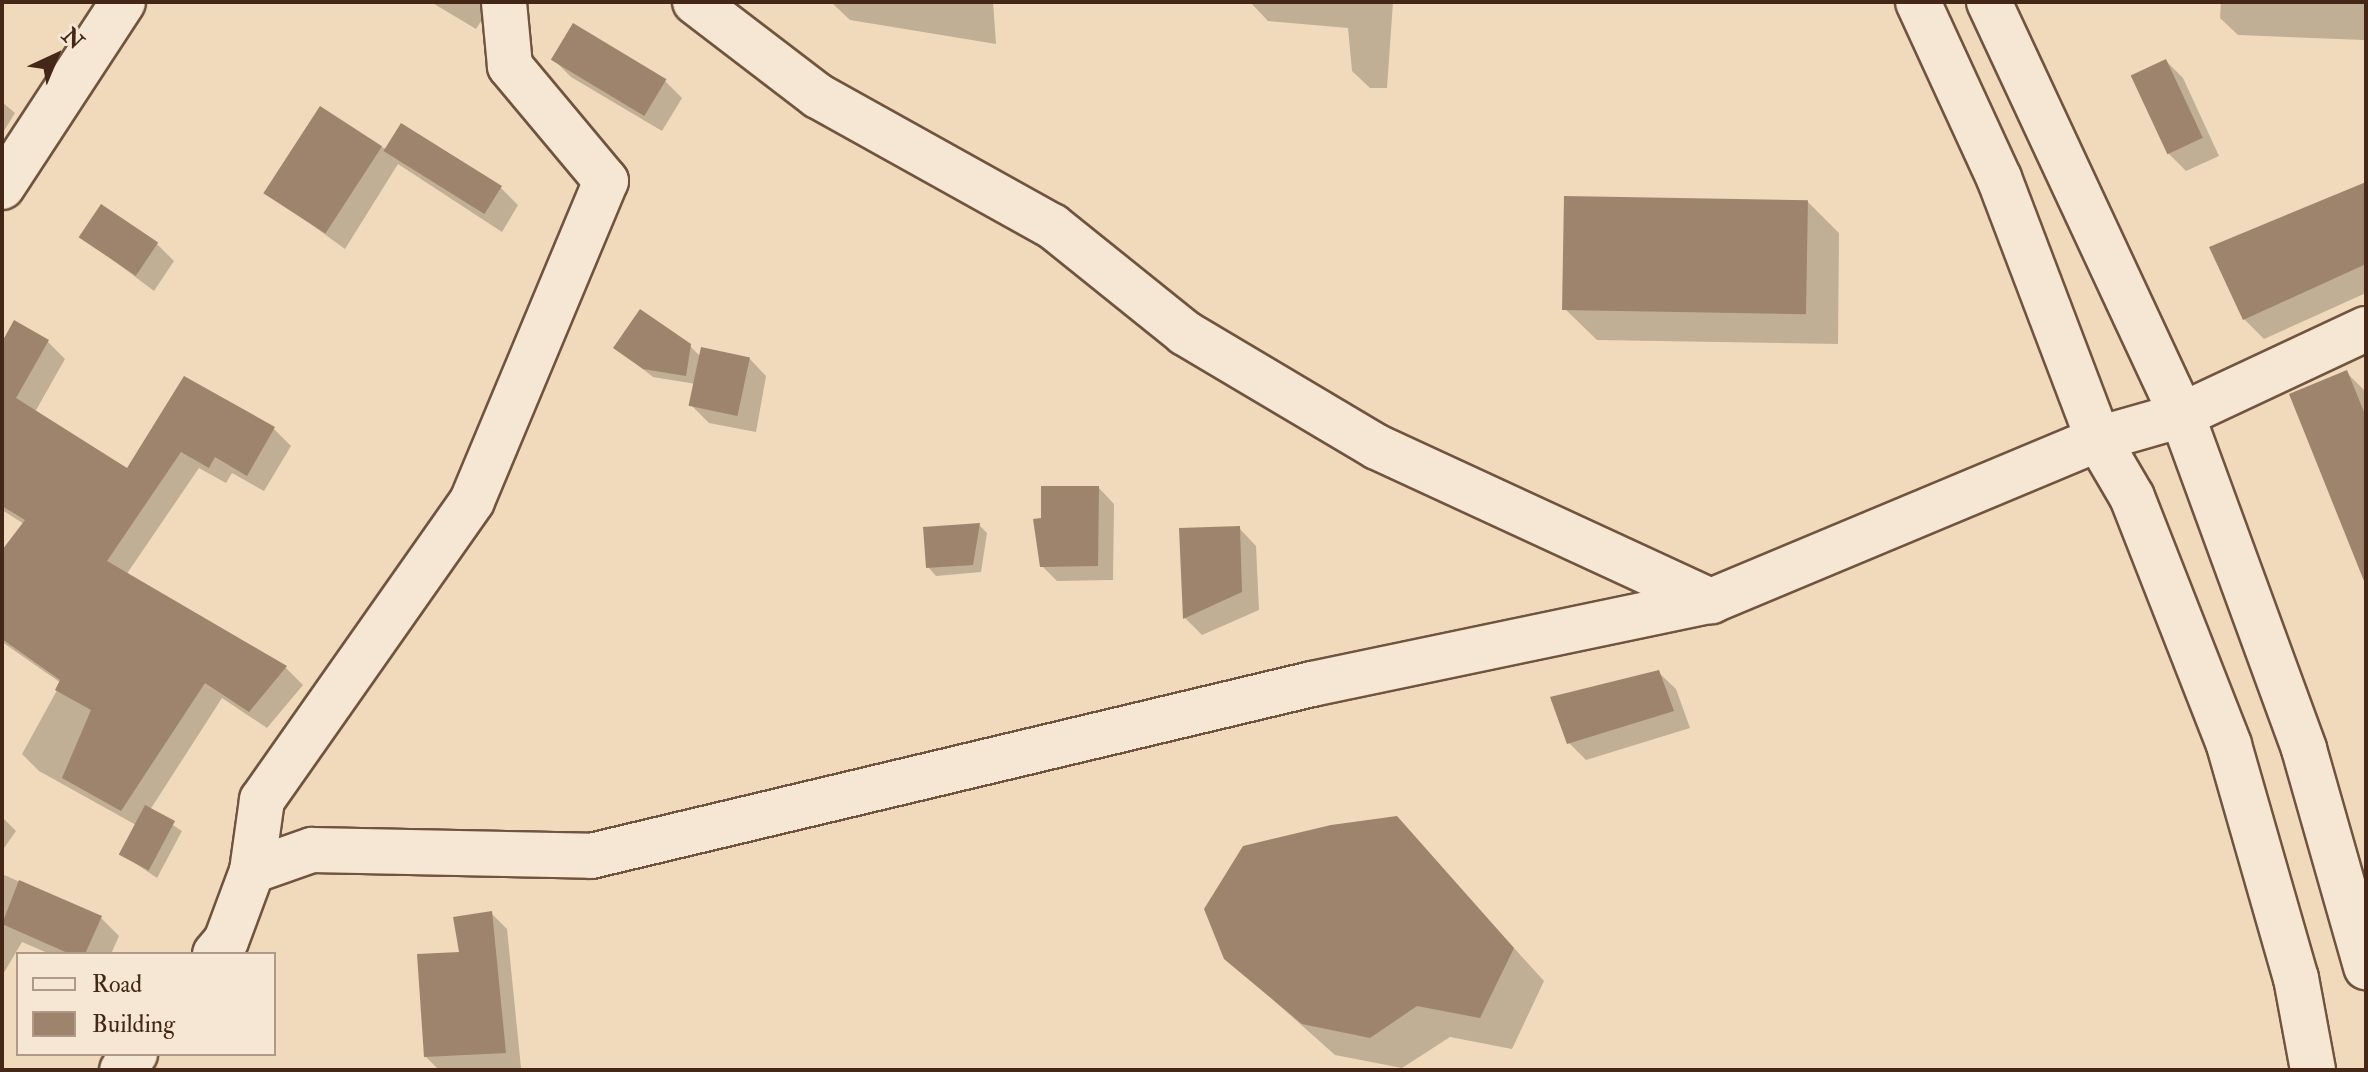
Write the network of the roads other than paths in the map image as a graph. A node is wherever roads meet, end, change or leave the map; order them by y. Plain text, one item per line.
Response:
1 (123, 2) edge
2 (504, 2) edge
3 (695, 2) edge
4 (1918, 2) edge
5 (1989, 2) edge
6 (8, 168) edge
7 (2366, 329) edge
8 (2182, 415) junction
9 (2098, 439) junction
10 (1711, 601) junction
11 (252, 871) junction
12 (217, 952) edge
13 (2366, 967) edge
14 (2313, 1070) edge

1 - 6 street
2 - 11 street
3 - 10 street
4 - 9 street
5 - 8 street
7 - 8 street
8 - 9 street
8 - 13 street
9 - 10 street
9 - 14 street
10 - 11 street
11 - 12 street

